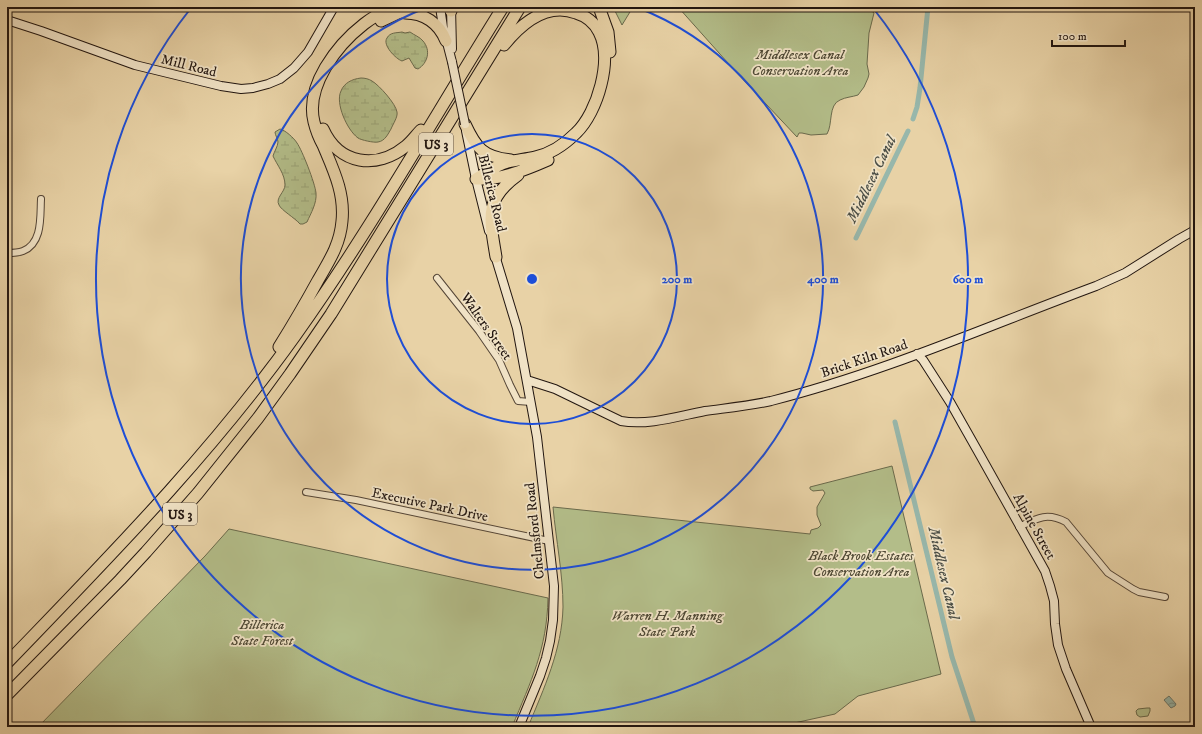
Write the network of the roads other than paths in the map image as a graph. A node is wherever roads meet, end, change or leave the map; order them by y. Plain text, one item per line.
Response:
1 (334, 7) edge
2 (419, 7) edge
3 (502, 7) edge
4 (520, 7) edge
5 (599, 7) edge
6 (448, 8) edge
7 (395, 10) edge
8 (7, 20) edge
9 (446, 40) junction
10 (452, 62) junction
11 (479, 74) junction
12 (449, 95) junction
13 (465, 124) junction
14 (515, 160) junction
15 (528, 168) junction
16 (476, 179) junction
17 (41, 199) dead end
18 (1195, 230) edge
19 (7, 253) edge
20 (496, 257) junction
21 (437, 278) dead end
22 (517, 328) joint
23 (917, 354) junction
24 (527, 380) junction
25 (250, 395) junction
26 (531, 402) junction
27 (306, 492) dead end
28 (1019, 527) junction
29 (549, 541) junction
30 (1165, 597) dead end
31 (7, 663) edge
32 (7, 695) edge
33 (519, 727) edge
34 (1091, 727) edge

1 - 8 main road, Mill Road
2 - 7 highway
3 - 12 highway, US 3
4 - 11 highway, US 3
5 - 15 highway
6 - 9 main road, Billerica Road
6 - 10 main road, Billerica Road
7 - 9 highway
7 - 12 highway
7 - 25 highway
9 - 10 main road, Billerica Road
10 - 13 main road, Billerica Road, bridge
11 - 14 highway
11 - 32 highway, US 3
12 - 25 highway, US 3
13 - 14 highway
13 - 16 main road, Billerica Road
14 - 16 highway
15 - 16 highway
15 - 20 highway
16 - 20 main road, Billerica Road
17 - 19 street
18 - 23 main road, Brick Kiln Road
20 - 22 main road, Billerica Road
21 - 26 street, Walters Street
22 - 24 main road, Chelmsford Road
23 - 24 main road, Brick Kiln Road
23 - 28 main road, Alpine Street
24 - 26 main road, Chelmsford Road
25 - 31 highway, US 3
26 - 29 main road, Chelmsford Road
27 - 29 street, Executive Park Drive
28 - 30 street
28 - 34 main road, Alpine Street
29 - 33 main road, Chelmsford Road

